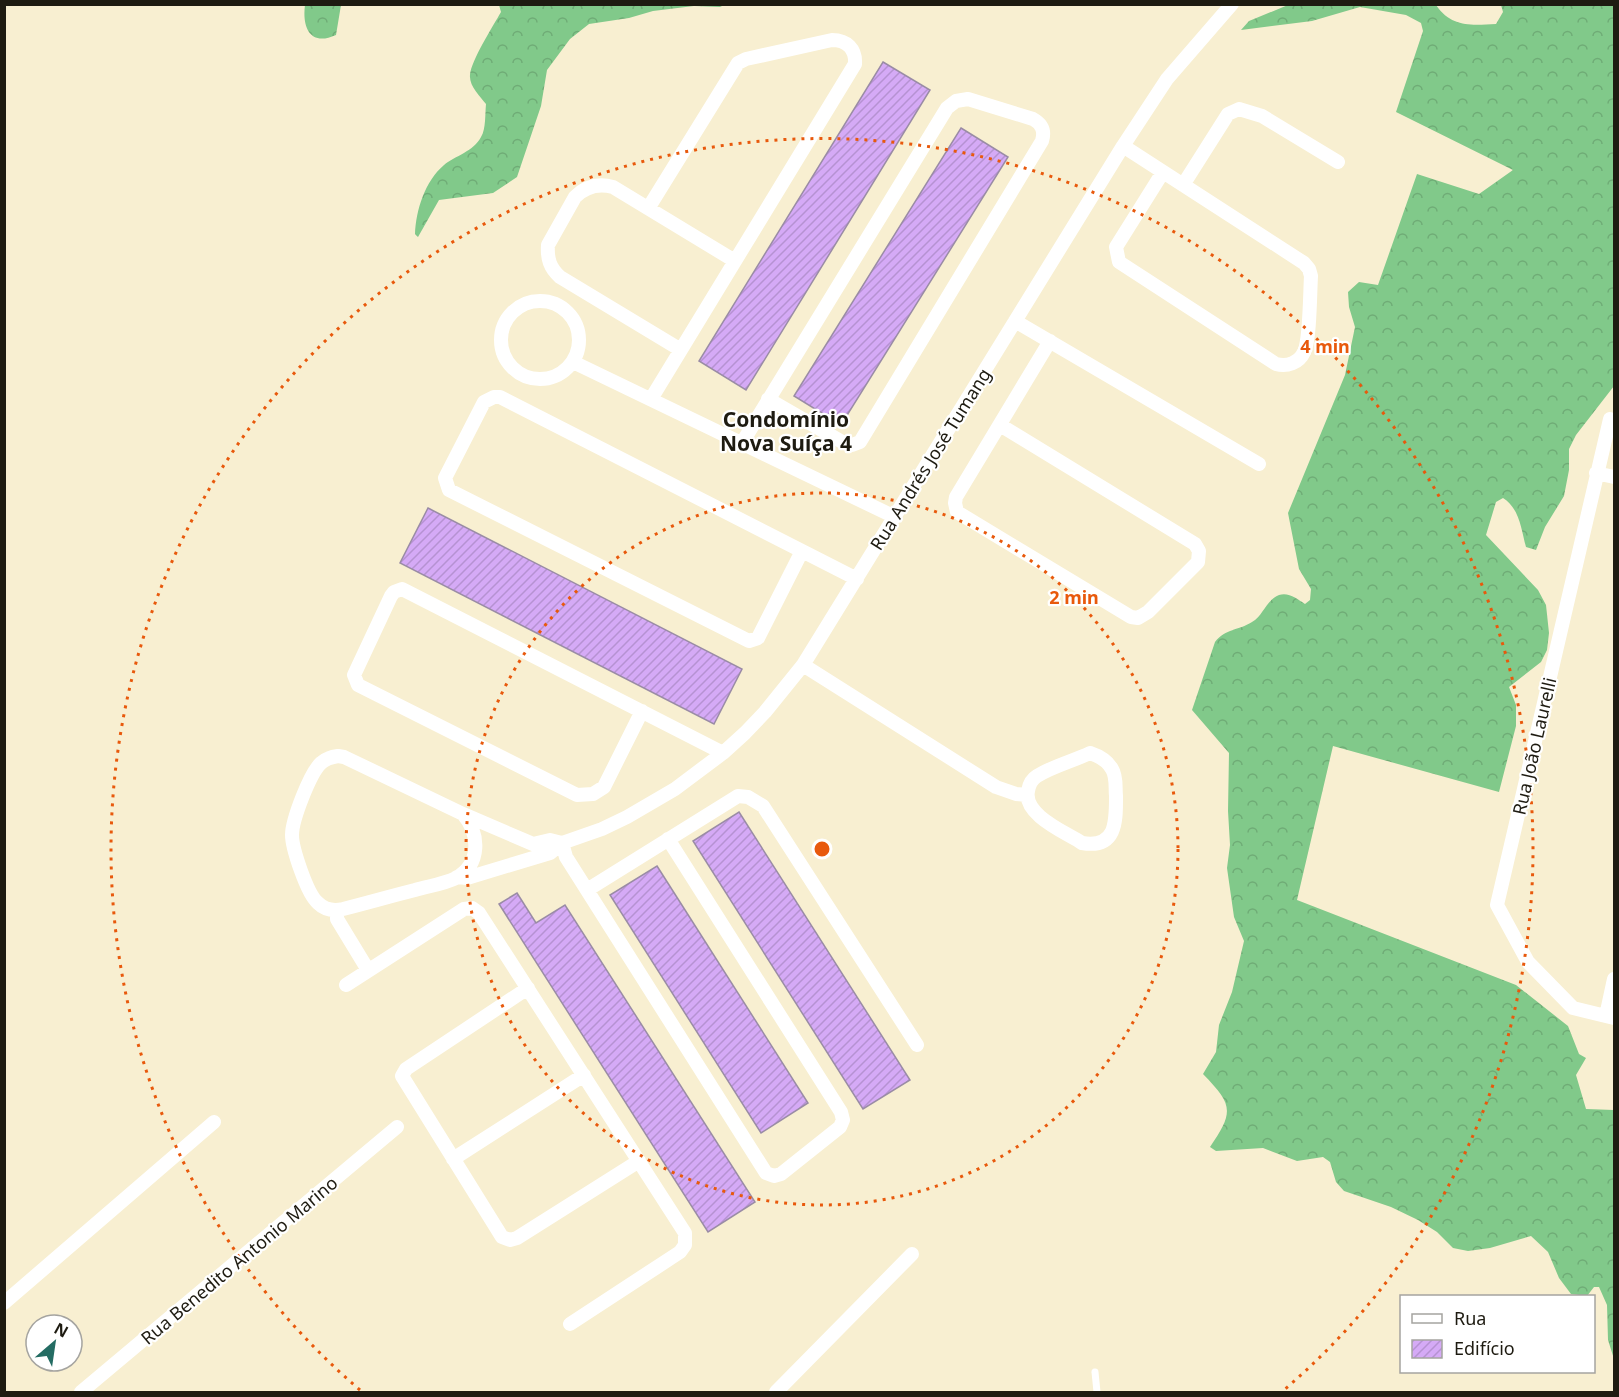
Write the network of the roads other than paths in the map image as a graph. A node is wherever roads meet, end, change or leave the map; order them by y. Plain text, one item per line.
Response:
1 (1232, 4) edge
2 (1123, 146) junction
3 (1338, 162) dead end
4 (1162, 172) junction
5 (1184, 185) junction
6 (649, 207) junction
7 (735, 261) junction
8 (1016, 321) junction
9 (1050, 341) junction
10 (681, 350) junction
11 (573, 362) junction
12 (651, 399) junction
13 (768, 399) junction
14 (1610, 419) dead end
15 (1000, 425) junction
16 (742, 443) junction
17 (1259, 464) dead end
18 (1596, 473) junction
19 (1614, 477) edge
20 (895, 517) junction
21 (802, 551) junction
22 (857, 579) junction
23 (803, 665) junction
24 (642, 711) junction
25 (723, 753) junction
26 (1027, 795) junction
27 (463, 814) junction
28 (669, 839) junction
29 (562, 843) junction
30 (457, 878) junction
31 (587, 890) junction
32 (337, 910) junction
33 (369, 970) junction
34 (1614, 979) edge
35 (346, 985) dead end
36 (528, 988) junction
37 (1610, 1017) edge
38 (917, 1045) dead end
39 (584, 1075) junction
40 (214, 1122) dead end
41 (397, 1126) dead end
42 (453, 1159) junction
43 (639, 1161) junction
44 (912, 1254) dead end
45 (4, 1303) edge
46 (570, 1324) dead end
47 (1095, 1372) dead end
48 (81, 1392) edge
49 (776, 1392) edge
50 (1097, 1392) edge

1 - 2 street, Rua Andrés José Tumang
2 - 4 street
2 - 8 street, Rua Andrés José Tumang
3 - 5 street
4 - 5 street
4 - 5 street
6 - 7 street
6 - 7 street
6 - 10 street
7 - 10 street
8 - 9 street
8 - 20 street, Rua Andrés José Tumang
9 - 15 street
9 - 17 street
10 - 12 street
11 - 11 street
11 - 12 street
12 - 16 street
13 - 13 street
13 - 16 street
14 - 18 street, Rua João Laurelli
15 - 15 street
16 - 20 street
18 - 19 street
18 - 37 street, Rua João Laurelli
20 - 22 street, Rua Andrés José Tumang
21 - 21 street
21 - 22 street
22 - 23 street, Rua Andrés José Tumang
23 - 25 street, Rua Andrés José Tumang
23 - 26 street
24 - 24 street
24 - 25 street
25 - 29 street, Rua Andrés José Tumang
26 - 26 street
27 - 29 street
27 - 30 street
27 - 32 street
28 - 31 street
28 - 31 street
28 - 38 street
29 - 30 street
29 - 31 street
30 - 32 street
32 - 33 street
33 - 35 street
33 - 36 street
34 - 37 street
36 - 39 street
36 - 42 street
39 - 42 street
39 - 43 street
40 - 45 street
41 - 48 street, Rua Benedito Antonio Marino
42 - 43 street
43 - 46 street
44 - 49 street
47 - 50 lane

